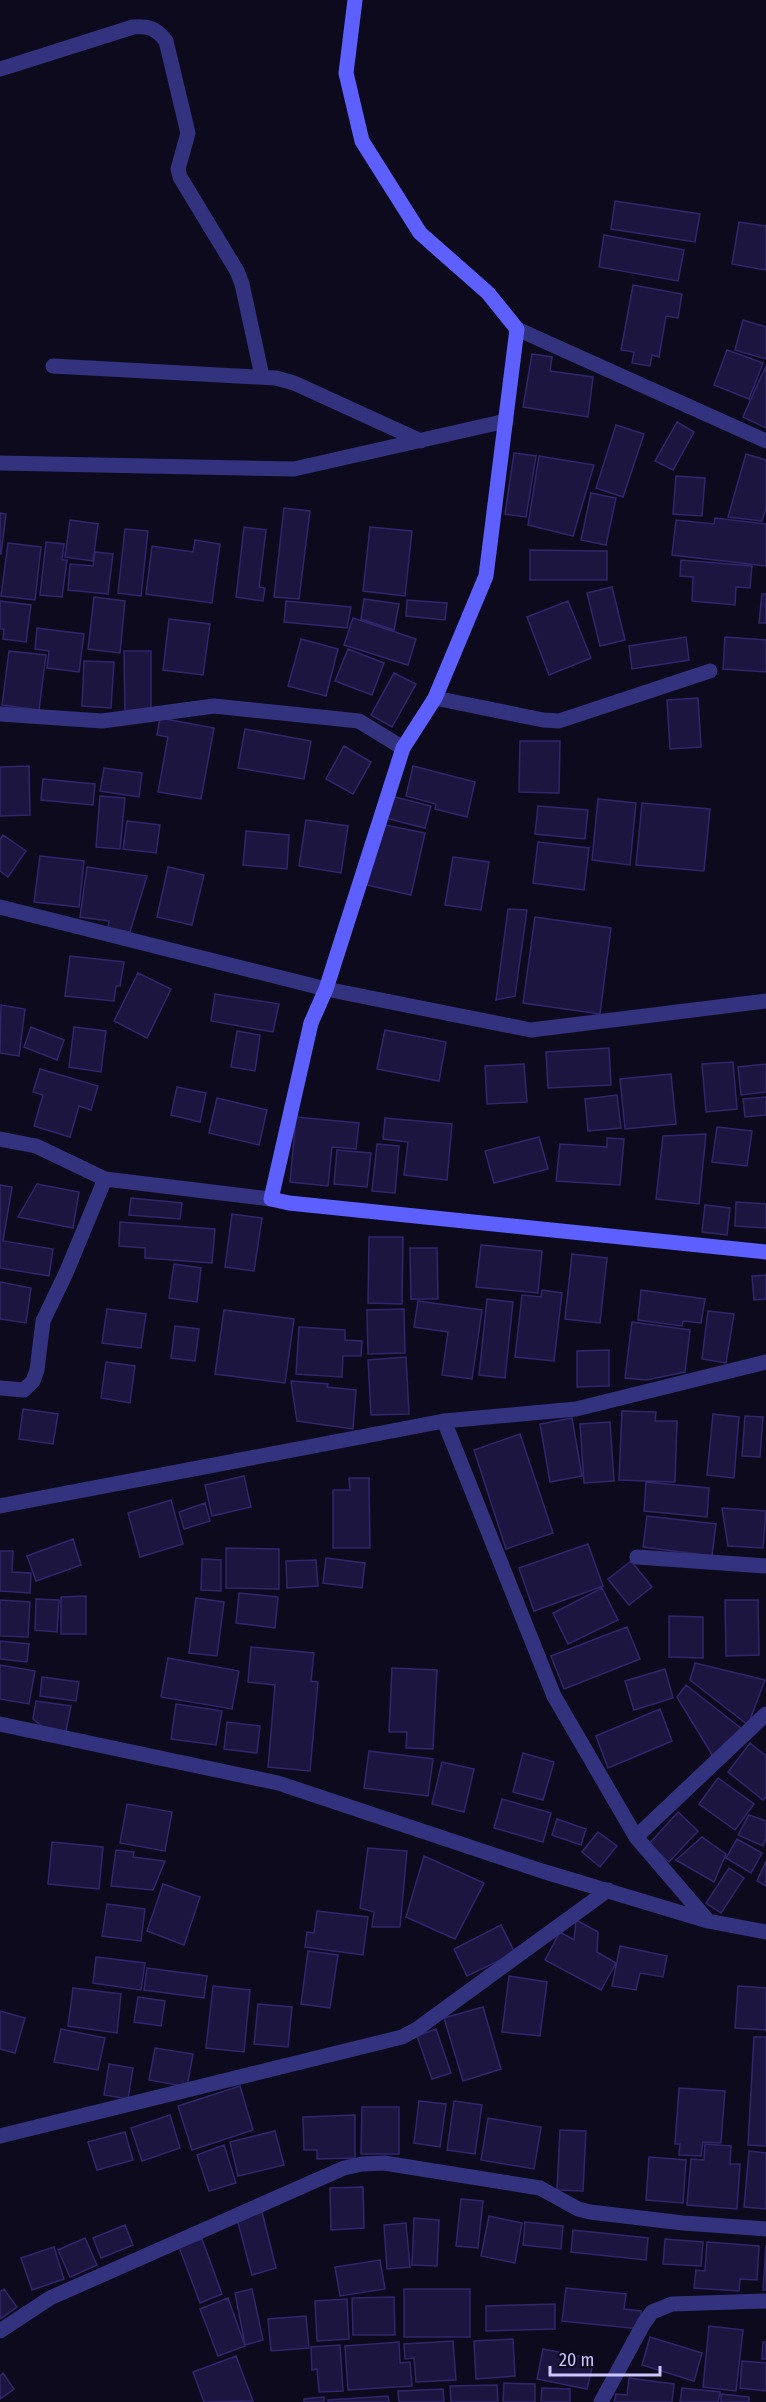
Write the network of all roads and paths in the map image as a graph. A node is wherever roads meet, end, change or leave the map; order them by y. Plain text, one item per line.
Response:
1 (355, 0) edge
2 (0, 69) edge
3 (517, 329) junction
4 (53, 366) dead end
5 (262, 376) junction
6 (506, 422) junction
7 (421, 441) junction
8 (766, 441) edge
9 (0, 463) edge
10 (710, 671) dead end
11 (435, 698) junction
12 (0, 714) edge
13 (403, 748) junction
14 (0, 907) edge
15 (326, 989) junction
16 (766, 1001) edge
17 (0, 1139) edge
18 (105, 1179) junction
19 (271, 1198) junction
20 (766, 1252) edge
21 (766, 1362) edge
22 (0, 1388) edge
23 (444, 1421) junction
24 (0, 1506) edge
25 (637, 1557) dead end
26 (766, 1566) edge
27 (766, 1714) edge
28 (0, 1724) edge
29 (636, 1837) junction
30 (608, 1890) junction
31 (708, 1921) junction
32 (766, 1932) edge
33 (0, 2136) edge
34 (766, 2229) edge
35 (766, 2301) edge
36 (0, 2331) edge
37 (601, 2402) edge

1 - 3 main road
2 - 5 street
3 - 6 main road
3 - 8 street
4 - 5 street
5 - 7 street
6 - 7 street
6 - 11 main road
7 - 9 street
10 - 11 street
11 - 13 main road
12 - 13 street
13 - 15 main road
14 - 15 street
15 - 16 street
15 - 19 main road
17 - 18 street
18 - 19 street
18 - 22 street
19 - 20 main road
21 - 23 street
23 - 24 street
23 - 29 street
25 - 26 street
27 - 29 street
28 - 30 street
29 - 31 street
30 - 31 street
30 - 33 street
31 - 32 street
34 - 36 street
35 - 37 street

